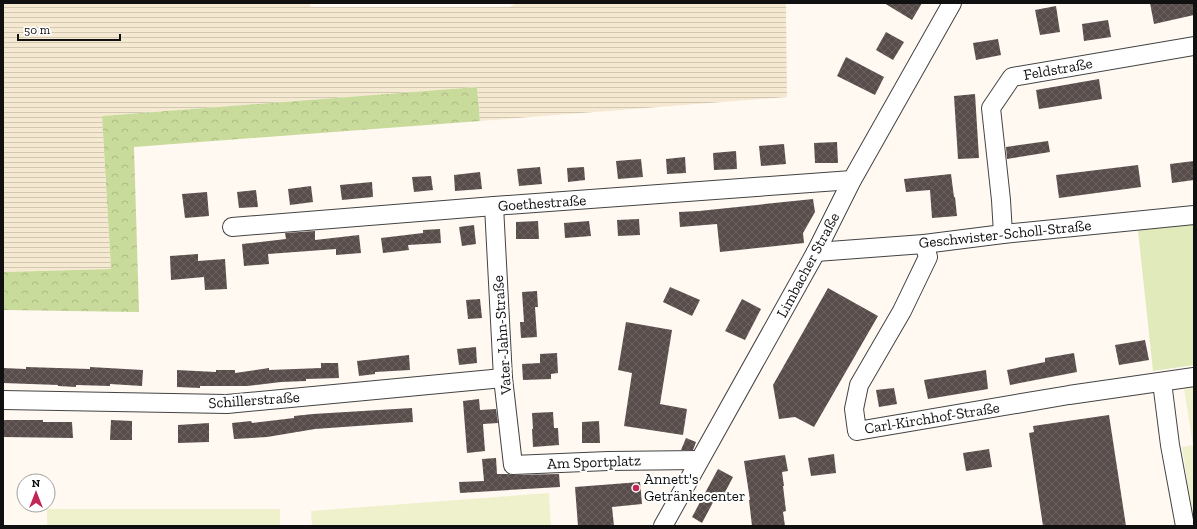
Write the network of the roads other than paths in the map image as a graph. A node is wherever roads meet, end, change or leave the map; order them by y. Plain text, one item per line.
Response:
1 (952, 3) edge
2 (1194, 46) edge
3 (852, 180) junction
4 (494, 206) junction
5 (1194, 215) edge
6 (232, 227) dead end
7 (1003, 234) junction
8 (924, 244) junction
9 (816, 252) junction
10 (1194, 377) edge
11 (503, 378) junction
12 (1162, 382) junction
13 (3, 400) edge
14 (699, 460) junction
15 (513, 465) joint
16 (663, 526) edge
17 (1185, 526) edge

1 - 3 street, Limbacher Straße
2 - 7 street, Feldstraße
3 - 4 street, Goethestraße
3 - 9 street, Limbacher Straße
4 - 6 street, Goethestraße
4 - 11 street, Vater-Jahn-Straße
5 - 7 street, Geschwister-Scholl-Straße
7 - 8 street, Geschwister-Scholl-Straße
8 - 9 street, Geschwister-Scholl-Straße
8 - 12 street, Carl-Kirchhof-Straße
9 - 14 street, Limbacher Straße
10 - 12 street, Carl-Kirchhof-Straße
11 - 13 street, Schillerstraße
11 - 15 street, Vater-Jahn-Straße
12 - 17 street
14 - 15 street, Am Sportplatz
14 - 16 street, Limbacher Straße

